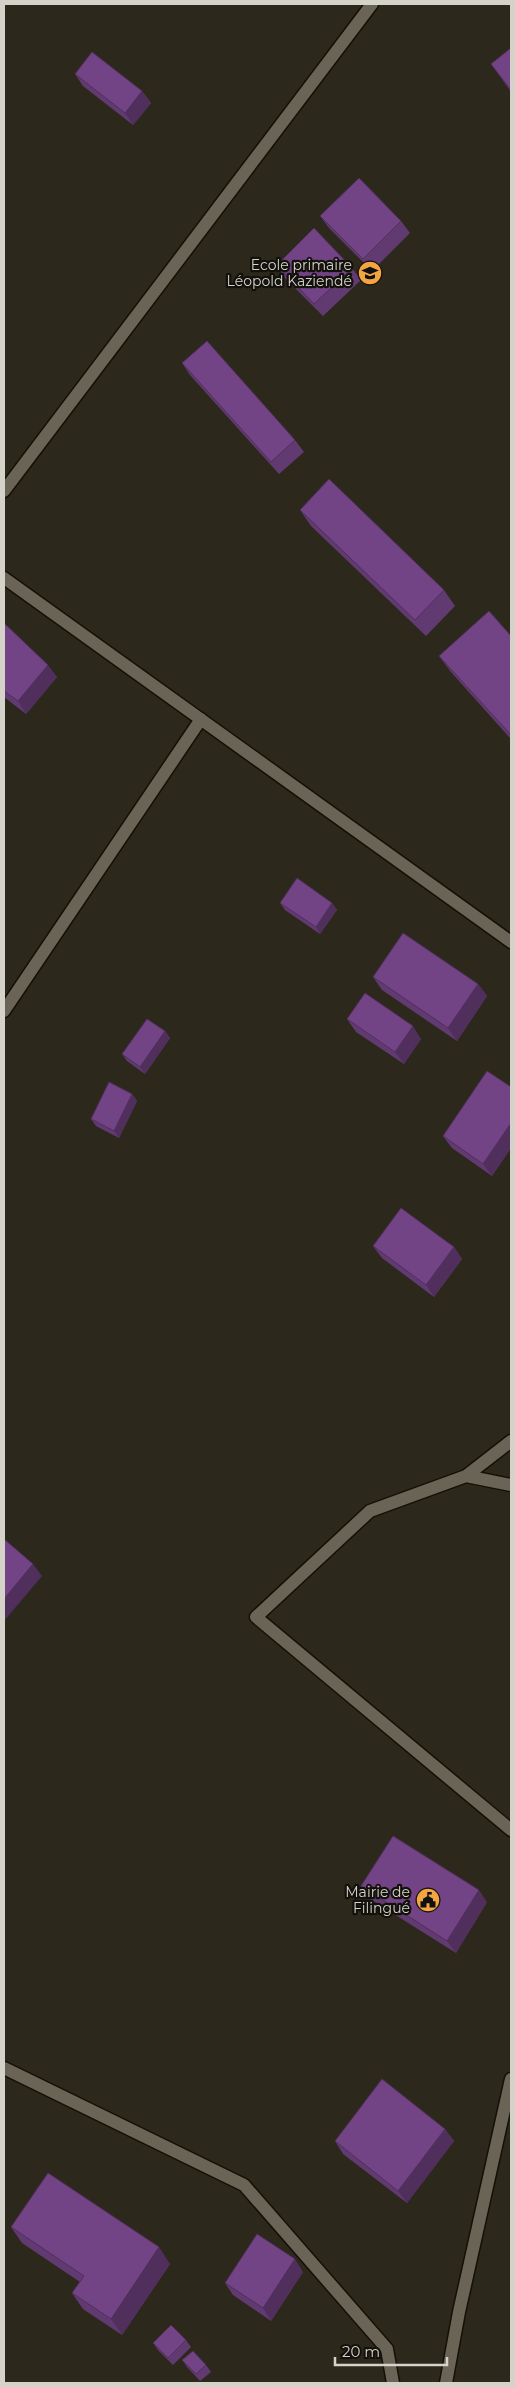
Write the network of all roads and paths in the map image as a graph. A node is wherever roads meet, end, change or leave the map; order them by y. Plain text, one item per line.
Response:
1 (372, 4) edge
2 (4, 491) edge
3 (4, 578) edge
4 (201, 720) junction
5 (511, 942) edge
6 (4, 1011) edge
7 (511, 1441) edge
8 (466, 1476) junction
9 (511, 1485) edge
10 (511, 1830) edge
11 (4, 2068) edge
12 (511, 2079) edge
13 (393, 2383) edge
14 (446, 2383) edge

1 - 2 street
3 - 4 street
4 - 5 street
4 - 6 street
7 - 8 street
8 - 9 street
8 - 10 street
11 - 13 street
12 - 14 street

